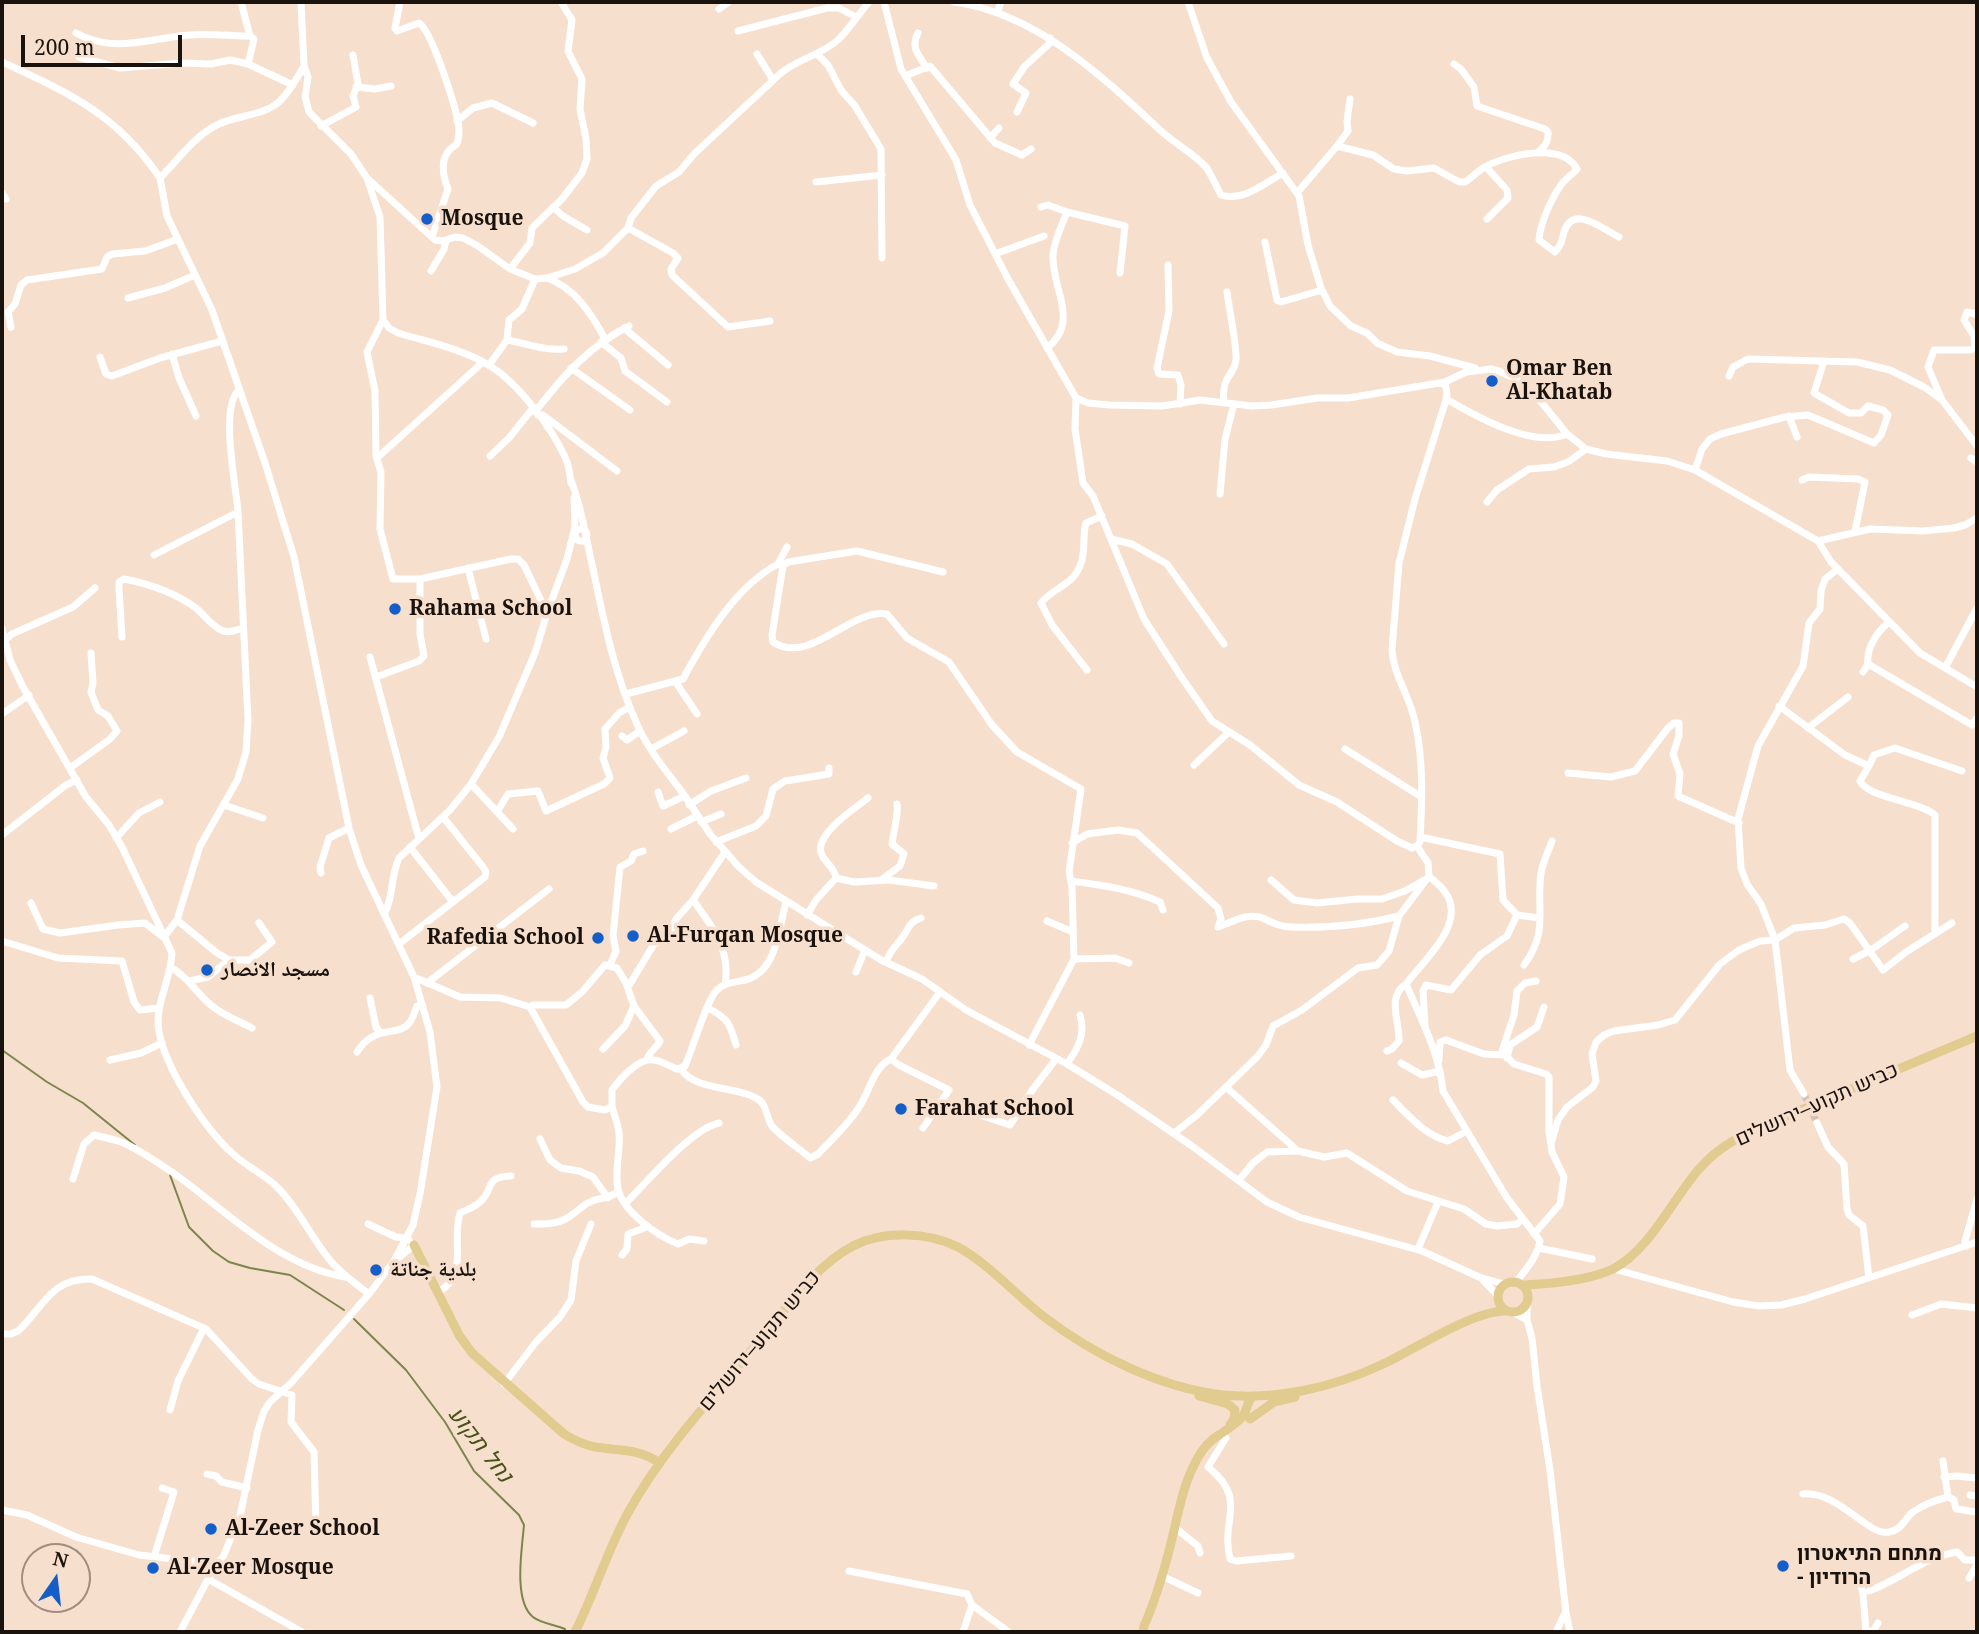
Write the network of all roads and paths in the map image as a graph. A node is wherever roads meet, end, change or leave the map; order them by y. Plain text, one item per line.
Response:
1 (241, 2) edge
2 (301, 2) edge
3 (400, 2) edge
4 (561, 2) edge
5 (729, 2) edge
6 (869, 2) edge
7 (884, 2) edge
8 (954, 2) edge
9 (1001, 2) edge
10 (1188, 2) edge
11 (719, 9) dead end
12 (997, 13) junction
13 (856, 17) junction
14 (738, 31) dead end
15 (76, 33) dead end
16 (918, 33) dead end
17 (250, 36) junction
18 (1050, 38) junction
19 (757, 54) dead end
20 (817, 54) junction
21 (353, 55) dead end
22 (79, 57) dead end
23 (2, 62) edge
24 (248, 64) junction
25 (1454, 64) dead end
26 (304, 66) junction
27 (927, 68) junction
28 (905, 76) junction
29 (773, 80) junction
30 (293, 85) junction
31 (356, 86) junction
32 (391, 86) dead end
33 (1350, 99) dead end
34 (1017, 112) dead end
35 (457, 121) junction
36 (533, 123) dead end
37 (321, 126) junction
38 (999, 128) dead end
39 (990, 138) junction
40 (1337, 146) junction
41 (1031, 149) dead end
42 (1540, 150) junction
43 (1486, 167) junction
44 (1283, 173) junction
45 (882, 175) junction
46 (160, 178) junction
47 (367, 178) junction
48 (816, 182) dead end
49 (1297, 193) junction
50 (1041, 206) dead end
51 (553, 207) junction
52 (1067, 212) junction
53 (1487, 219) dead end
54 (628, 228) junction
55 (587, 230) dead end
56 (1044, 236) dead end
57 (432, 237) junction
58 (1619, 237) dead end
59 (178, 239) junction
60 (446, 240) junction
61 (1265, 242) dead end
62 (995, 254) junction
63 (882, 258) dead end
64 (1168, 265) dead end
65 (510, 269) junction
66 (431, 271) dead end
67 (1120, 273) dead end
68 (195, 275) junction
69 (547, 278) junction
70 (535, 279) junction
71 (1322, 290) junction
72 (1227, 292) dead end
73 (128, 298) dead end
74 (1975, 314) dead end
75 (383, 320) junction
76 (770, 321) dead end
77 (11, 327) dead end
78 (507, 340) junction
79 (603, 340) junction
80 (222, 341) junction
81 (1047, 348) junction
82 (564, 349) dead end
83 (172, 354) junction
84 (100, 357) dead end
85 (1453, 362) junction
86 (1824, 362) junction
87 (486, 364) junction
88 (668, 365) dead end
89 (571, 368) junction
90 (1480, 369) junction
91 (1729, 376) dead end
92 (1447, 381) junction
93 (238, 391) junction
94 (1076, 398) junction
95 (1446, 399) junction
96 (1942, 400) junction
97 (667, 402) dead end
98 (1224, 402) junction
99 (1180, 404) junction
100 (1234, 404) junction
101 (630, 410) dead end
102 (535, 412) junction
103 (196, 416) dead end
104 (1789, 416) junction
105 (1567, 434) junction
106 (1797, 437) dead end
107 (1977, 446) edge
108 (1586, 449) junction
109 (490, 456) dead end
110 (377, 458) junction
111 (1695, 470) junction
112 (617, 471) dead end
113 (571, 480) junction
114 (1802, 480) dead end
115 (1220, 494) dead end
116 (1487, 502) dead end
117 (238, 512) junction
118 (1102, 516) junction
119 (1977, 518) edge
120 (1855, 531) junction
121 (574, 533) junction
122 (587, 533) junction
123 (1111, 539) junction
124 (1818, 541) junction
125 (579, 544) junction
126 (787, 547) dead end
127 (589, 548) junction
128 (155, 555) dead end
129 (567, 559) junction
130 (781, 565) junction
131 (468, 568) junction
132 (1838, 569) junction
133 (943, 572) dead end
134 (420, 579) junction
135 (95, 588) dead end
136 (1977, 608) edge
137 (547, 613) junction
138 (1889, 622) junction
139 (2, 628) edge
140 (243, 628) junction
141 (121, 637) dead end
142 (486, 639) dead end
143 (5, 640) junction
144 (1224, 643) dead end
145 (91, 653) dead end
146 (370, 657) dead end
147 (1868, 664) junction
148 (1945, 668) junction
149 (1087, 670) dead end
150 (1863, 672) dead end
151 (376, 677) junction
152 (676, 681) junction
153 (1977, 687) edge
154 (626, 694) junction
155 (29, 695) junction
156 (1848, 697) dead end
157 (1779, 706) junction
158 (629, 707) junction
159 (2, 714) edge
160 (697, 714) dead end
161 (1977, 718) edge
162 (1808, 727) junction
163 (684, 731) dead end
164 (640, 732) junction
165 (1229, 732) junction
166 (622, 736) dead end
167 (651, 749) junction
168 (1345, 749) dead end
169 (1194, 765) dead end
170 (1869, 766) junction
171 (70, 768) junction
172 (829, 768) dead end
173 (1962, 771) dead end
174 (1568, 772) dead end
175 (747, 778) dead end
176 (76, 780) junction
177 (471, 784) junction
178 (657, 792) dead end
179 (685, 796) junction
180 (1420, 796) junction
181 (868, 798) dead end
182 (160, 802) dead end
183 (897, 804) dead end
184 (224, 805) junction
185 (689, 805) junction
186 (497, 812) junction
187 (721, 814) dead end
188 (443, 817) junction
189 (262, 818) dead end
190 (699, 819) junction
191 (1739, 823) junction
192 (349, 828) junction
193 (513, 829) dead end
194 (671, 829) dead end
195 (2, 835) edge
196 (1420, 837) junction
197 (117, 838) junction
198 (419, 839) junction
199 (1552, 841) dead end
200 (716, 842) junction
201 (1072, 844) junction
202 (1417, 846) junction
203 (410, 847) junction
204 (643, 851) dead end
205 (725, 852) junction
206 (321, 873) dead end
207 (1428, 877) junction
208 (836, 878) junction
209 (881, 880) junction
210 (1271, 880) dead end
211 (1071, 881) junction
212 (934, 886) dead end
213 (549, 889) dead end
214 (693, 900) junction
215 (453, 902) junction
216 (786, 902) junction
217 (31, 903) dead end
218 (1163, 910) dead end
219 (384, 914) junction
220 (807, 915) junction
221 (1517, 915) junction
222 (1399, 916) junction
223 (921, 918) dead end
224 (1540, 918) junction
225 (177, 920) junction
226 (1047, 921) dead end
227 (259, 923) dead end
228 (1952, 923) dead end
229 (1905, 926) dead end
230 (1073, 932) junction
231 (1935, 933) junction
232 (164, 937) junction
233 (1775, 940) junction
234 (2, 941) edge
235 (399, 944) junction
236 (865, 950) junction
237 (1871, 950) junction
238 (1074, 959) junction
239 (1853, 959) dead end
240 (229, 960) junction
241 (886, 962) junction
242 (1129, 963) dead end
243 (610, 965) junction
244 (1524, 965) dead end
245 (172, 968) junction
246 (856, 972) dead end
247 (414, 977) junction
248 (189, 981) junction
249 (1536, 981) dead end
250 (626, 983) junction
251 (430, 984) junction
252 (725, 984) junction
253 (1406, 984) junction
254 (940, 992) junction
255 (370, 998) dead end
256 (422, 1002) junction
257 (634, 1006) junction
258 (530, 1007) junction
259 (1544, 1007) dead end
260 (159, 1008) junction
261 (708, 1008) junction
262 (1080, 1016) dead end
263 (1425, 1027) junction
264 (252, 1028) dead end
265 (380, 1032) junction
266 (1977, 1036) edge
267 (162, 1043) junction
268 (736, 1045) dead end
269 (1029, 1045) junction
270 (603, 1049) dead end
271 (1387, 1051) dead end
272 (357, 1052) dead end
273 (1504, 1056) junction
274 (647, 1059) junction
275 (891, 1059) junction
276 (1056, 1059) junction
277 (110, 1060) dead end
278 (1401, 1063) dead end
279 (1067, 1064) junction
280 (1439, 1068) junction
281 (681, 1069) junction
282 (1226, 1087) junction
283 (1804, 1094) tunnel mouth
284 (1393, 1100) dead end
285 (612, 1106) junction
286 (974, 1113) dead end
287 (719, 1123) dead end
288 (1816, 1123) tunnel mouth
289 (923, 1128) dead end
290 (1467, 1131) junction
291 (1174, 1133) junction
292 (540, 1139) dead end
293 (1551, 1144) junction
294 (1298, 1152) junction
295 (511, 1175) dead end
296 (73, 1178) dead end
297 (1239, 1180) junction
298 (618, 1191) junction
299 (608, 1198) junction
300 (1977, 1199) edge
301 (1438, 1202) junction
302 (626, 1203) junction
303 (1523, 1219) junction
304 (368, 1224) dead end
305 (534, 1224) dead end
306 (590, 1224) dead end
307 (647, 1227) junction
308 (1534, 1234) junction
309 (704, 1241) dead end
310 (411, 1242) junction
311 (1977, 1242) edge
312 (1966, 1246) junction
313 (1539, 1248) junction
314 (403, 1250) junction
315 (1418, 1250) junction
316 (622, 1255) dead end
317 (1592, 1259) dead end
318 (422, 1264) junction
319 (1614, 1269) junction
320 (346, 1277) junction
321 (1479, 1277) junction
322 (1869, 1278) junction
323 (1504, 1284) junction
324 (1524, 1291) junction
325 (437, 1293) junction
326 (369, 1294) junction
327 (1498, 1296) junction
328 (1977, 1308) edge
329 (1510, 1312) junction
330 (1912, 1315) dead end
331 (1474, 1319) junction
332 (1527, 1320) junction
333 (204, 1328) junction
334 (2, 1334) edge
335 (1132, 1369) junction
336 (1333, 1383) junction
337 (504, 1384) junction
338 (284, 1390) junction
339 (1252, 1397) junction
340 (170, 1410) dead end
341 (1250, 1419) junction
342 (1225, 1430) junction
343 (1942, 1461) dead end
344 (660, 1463) junction
345 (206, 1474) dead end
346 (1944, 1477) junction
347 (1977, 1478) edge
348 (162, 1488) dead end
349 (247, 1488) junction
350 (1803, 1494) dead end
351 (1948, 1497) junction
352 (2, 1510) edge
353 (1977, 1512) edge
354 (1174, 1527) junction
355 (316, 1530) dead end
356 (1200, 1553) dead end
357 (1291, 1556) dead end
358 (154, 1557) junction
359 (1977, 1560) edge
360 (216, 1564) junction
361 (1977, 1566) edge
362 (849, 1571) dead end
363 (1162, 1576) junction
364 (1969, 1578) dead end
365 (208, 1579) junction
366 (1859, 1581) dead end
367 (1868, 1591) dead end
368 (1198, 1593) dead end
369 (589, 1600) junction
370 (972, 1605) junction
371 (1566, 1613) junction
372 (1878, 1623) dead end
373 (180, 1632) edge
374 (302, 1632) edge
375 (569, 1632) edge
376 (575, 1632) edge
377 (963, 1632) edge
378 (1009, 1632) edge
379 (1143, 1632) edge
380 (1556, 1632) edge
381 (1570, 1632) edge
382 (1867, 1632) edge

1 - 17 street
2 - 26 street
3 - 35 street
4 - 51 street
5 - 11 street
6 - 13 street
7 - 28 street
8 - 12 street
9 - 12 street
10 - 44 street
12 - 18 street
13 - 14 street
13 - 20 street
15 - 17 street
16 - 27 street
17 - 24 street
18 - 34 street
18 - 44 street
19 - 29 street
20 - 29 street
20 - 45 street
21 - 31 street
22 - 24 street
23 - 46 street
24 - 30 street
25 - 42 street
26 - 30 street
26 - 37 street
27 - 28 street
27 - 39 street
28 - 62 street
29 - 54 street
30 - 46 street
31 - 32 street
31 - 37 street
33 - 40 street
35 - 36 street
35 - 57 street
37 - 47 street
38 - 39 street
39 - 41 street
40 - 43 street
40 - 49 street
42 - 43 street
42 - 58 street
43 - 53 street
44 - 49 street
45 - 48 street
45 - 63 street
46 - 59 street
47 - 57 street
47 - 75 street
49 - 71 street
50 - 52 street
51 - 55 street
51 - 65 street
52 - 67 street
52 - 81 street
54 - 69 street
54 - 76 street
56 - 62 street
57 - 60 street
59 - 68 street
59 - 77 street
60 - 65 street
60 - 66 street
61 - 71 street
62 - 81 street
64 - 99 street
65 - 70 street
68 - 73 street
68 - 80 street
69 - 70 street
69 - 79 street
70 - 78 street
71 - 85 street
72 - 98 street
74 - 96 street
75 - 87 street
75 - 110 street
78 - 82 street
78 - 87 street
79 - 88 street
79 - 89 street
79 - 97 street
80 - 83 street
80 - 93 street
81 - 94 street
83 - 84 street
83 - 103 street
85 - 90 street
85 - 92 street
86 - 91 street
86 - 96 street
86 - 104 street
87 - 102 street
87 - 110 street
89 - 101 street
89 - 102 street
90 - 92 street
90 - 105 street
92 - 95 street
92 - 100 street
93 - 117 street
93 - 192 street
94 - 99 street
94 - 118 street
95 - 105 street
95 - 180 street
96 - 107 street
98 - 99 street
98 - 100 street
100 - 115 street
102 - 109 street
102 - 112 street
102 - 113 street
104 - 106 street
104 - 111 street
105 - 108 street
108 - 111 street
108 - 116 street
110 - 134 street
111 - 124 street
113 - 121 street
113 - 122 street
114 - 120 street
117 - 128 street
117 - 140 street
118 - 123 street
118 - 149 street
119 - 120 street
120 - 124 street
121 - 122 street
121 - 125 street
121 - 129 street
122 - 125 street
122 - 127 street
123 - 144 street
123 - 165 street
124 - 132 street
125 - 127 street
125 - 129 street
126 - 130 street
127 - 154 street
129 - 137 street
130 - 133 street
130 - 152 street
130 - 201 street
131 - 134 street
131 - 137 street
131 - 142 street
132 - 138 street
132 - 157 street
134 - 151 street
135 - 143 street
136 - 148 street
137 - 177 street
138 - 147 street
138 - 148 street
139 - 143 street
140 - 141 street
140 - 184 street
143 - 155 street
145 - 171 street
146 - 151 street
147 - 150 street
147 - 161 street
148 - 153 street
151 - 198 street
152 - 154 street
152 - 160 street
154 - 158 street
155 - 159 street
155 - 171 street
156 - 162 street
157 - 162 street
157 - 191 street
158 - 164 street
158 - 186 street
162 - 170 street
163 - 167 street
164 - 166 street
164 - 167 street
165 - 169 street
165 - 202 street
167 - 179 street
168 - 180 street
170 - 173 street
170 - 231 street
171 - 176 street
172 - 200 street
174 - 191 street
175 - 185 street
176 - 195 street
176 - 197 street
177 - 186 street
177 - 188 street
178 - 179 street
179 - 185 street
180 - 196 street
181 - 208 street
182 - 197 street
183 - 209 street
184 - 189 street
184 - 225 street
185 - 190 street
186 - 193 street
187 - 190 street
188 - 198 street
188 - 215 street
190 - 194 street
190 - 200 street
191 - 233 street
192 - 206 street
192 - 219 street
196 - 202 street
196 - 221 street
197 - 232 street
198 - 203 street
199 - 224 street
200 - 205 street
201 - 211 street
201 - 222 street
202 - 207 street
203 - 215 street
203 - 219 street
204 - 243 street
205 - 214 street
205 - 216 street
207 - 210 street
207 - 222 street
207 - 253 street
208 - 209 street
208 - 220 street
209 - 212 street
211 - 218 street
211 - 230 street
213 - 251 street
214 - 250 street
214 - 252 street
215 - 235 street
216 - 220 street
216 - 252 street
217 - 232 street
219 - 235 street
220 - 236 street
221 - 224 street
221 - 263 street
222 - 282 street
223 - 241 street
224 - 244 street
225 - 232 street
225 - 240 street
226 - 230 street
227 - 240 street
228 - 231 street
229 - 237 street
230 - 238 street
231 - 237 street
232 - 245 street
233 - 237 street
233 - 283 street
233 - 293 street
234 - 260 street
235 - 247 street
236 - 241 street
236 - 246 street
237 - 239 street
238 - 242 street
238 - 269 street
240 - 248 street
241 - 254 street
243 - 250 street
243 - 258 street
245 - 248 street
245 - 260 street
247 - 251 street
247 - 256 street
248 - 264 street
249 - 273 street
250 - 257 street
251 - 256 street
251 - 258 street
252 - 261 street
253 - 263 street
253 - 271 street
254 - 269 street
254 - 275 street
255 - 265 street
256 - 265 street
256 - 310 street
257 - 270 street
257 - 274 street
258 - 285 street
259 - 273 street
260 - 267 street
261 - 268 street
261 - 281 street
262 - 279 street
263 - 280 street
265 - 272 street
266 - 319 main road, כביש תקוע–ירושלים
267 - 277 street
267 - 320 street
269 - 276 street
273 - 280 street
273 - 293 street
274 - 281 street
274 - 285 street
275 - 281 street
275 - 289 street
276 - 279 street
276 - 286 street
278 - 280 street
279 - 291 street
280 - 290 street
282 - 291 street
282 - 294 street
284 - 290 street
285 - 298 street
287 - 302 street
288 - 322 street
290 - 303 street
291 - 297 street
292 - 299 street
293 - 308 street
294 - 297 street
294 - 301 street
295 - 325 street
296 - 320 street
297 - 315 street
298 - 299 street
298 - 302 street
299 - 305 street
300 - 312 street
301 - 303 street
301 - 315 street
302 - 307 street
303 - 308 street
304 - 310 street
306 - 337 street
307 - 309 street
307 - 316 street
308 - 313 street
310 - 314 street
310 - 318 main road
311 - 312 street
312 - 322 street
313 - 317 street
313 - 324 street
314 - 318 street
314 - 326 street
315 - 321 street
318 - 325 main road
319 - 322 street
319 - 324 main road, כביש תקוע–ירושלים
320 - 326 street
321 - 323 street
321 - 327 street
323 - 324 main road
323 - 327 main road
324 - 329 main road
324 - 332 street
325 - 337 main road
326 - 338 street
327 - 329 main road
327 - 331 main road, כביש תקוע–ירושלים
328 - 330 street
329 - 331 main road, כביש תקוע–ירושלים
329 - 332 street
331 - 336 main road, כביש תקוע–ירושלים
332 - 371 street
333 - 334 street
333 - 338 street
333 - 340 street
335 - 339 main road, כביש תקוע–ירושלים
335 - 342 main road
335 - 344 main road, כביש תקוע–ירושלים
336 - 339 main road, כביש תקוע–ירושלים
336 - 341 main road
337 - 344 main road
338 - 349 street
338 - 355 street
339 - 341 main road
339 - 342 main road
341 - 342 main road
342 - 354 main road
342 - 357 street
343 - 346 street
344 - 369 main road, כביש תקוע–ירושלים
345 - 349 street
346 - 347 street
346 - 351 street
348 - 358 street
349 - 360 street
350 - 351 street
351 - 353 street
352 - 358 street
354 - 356 street
354 - 363 main road
358 - 360 street
359 - 367 street
360 - 365 street
361 - 364 street
362 - 370 street
363 - 368 street
363 - 379 main road
365 - 373 street
365 - 374 street
366 - 382 street
369 - 375 main road, כביש תקוע–ירושלים
369 - 376 main road, כביש תקוע–ירושלים
370 - 377 street
370 - 378 street
371 - 380 street
371 - 381 street
372 - 382 street

